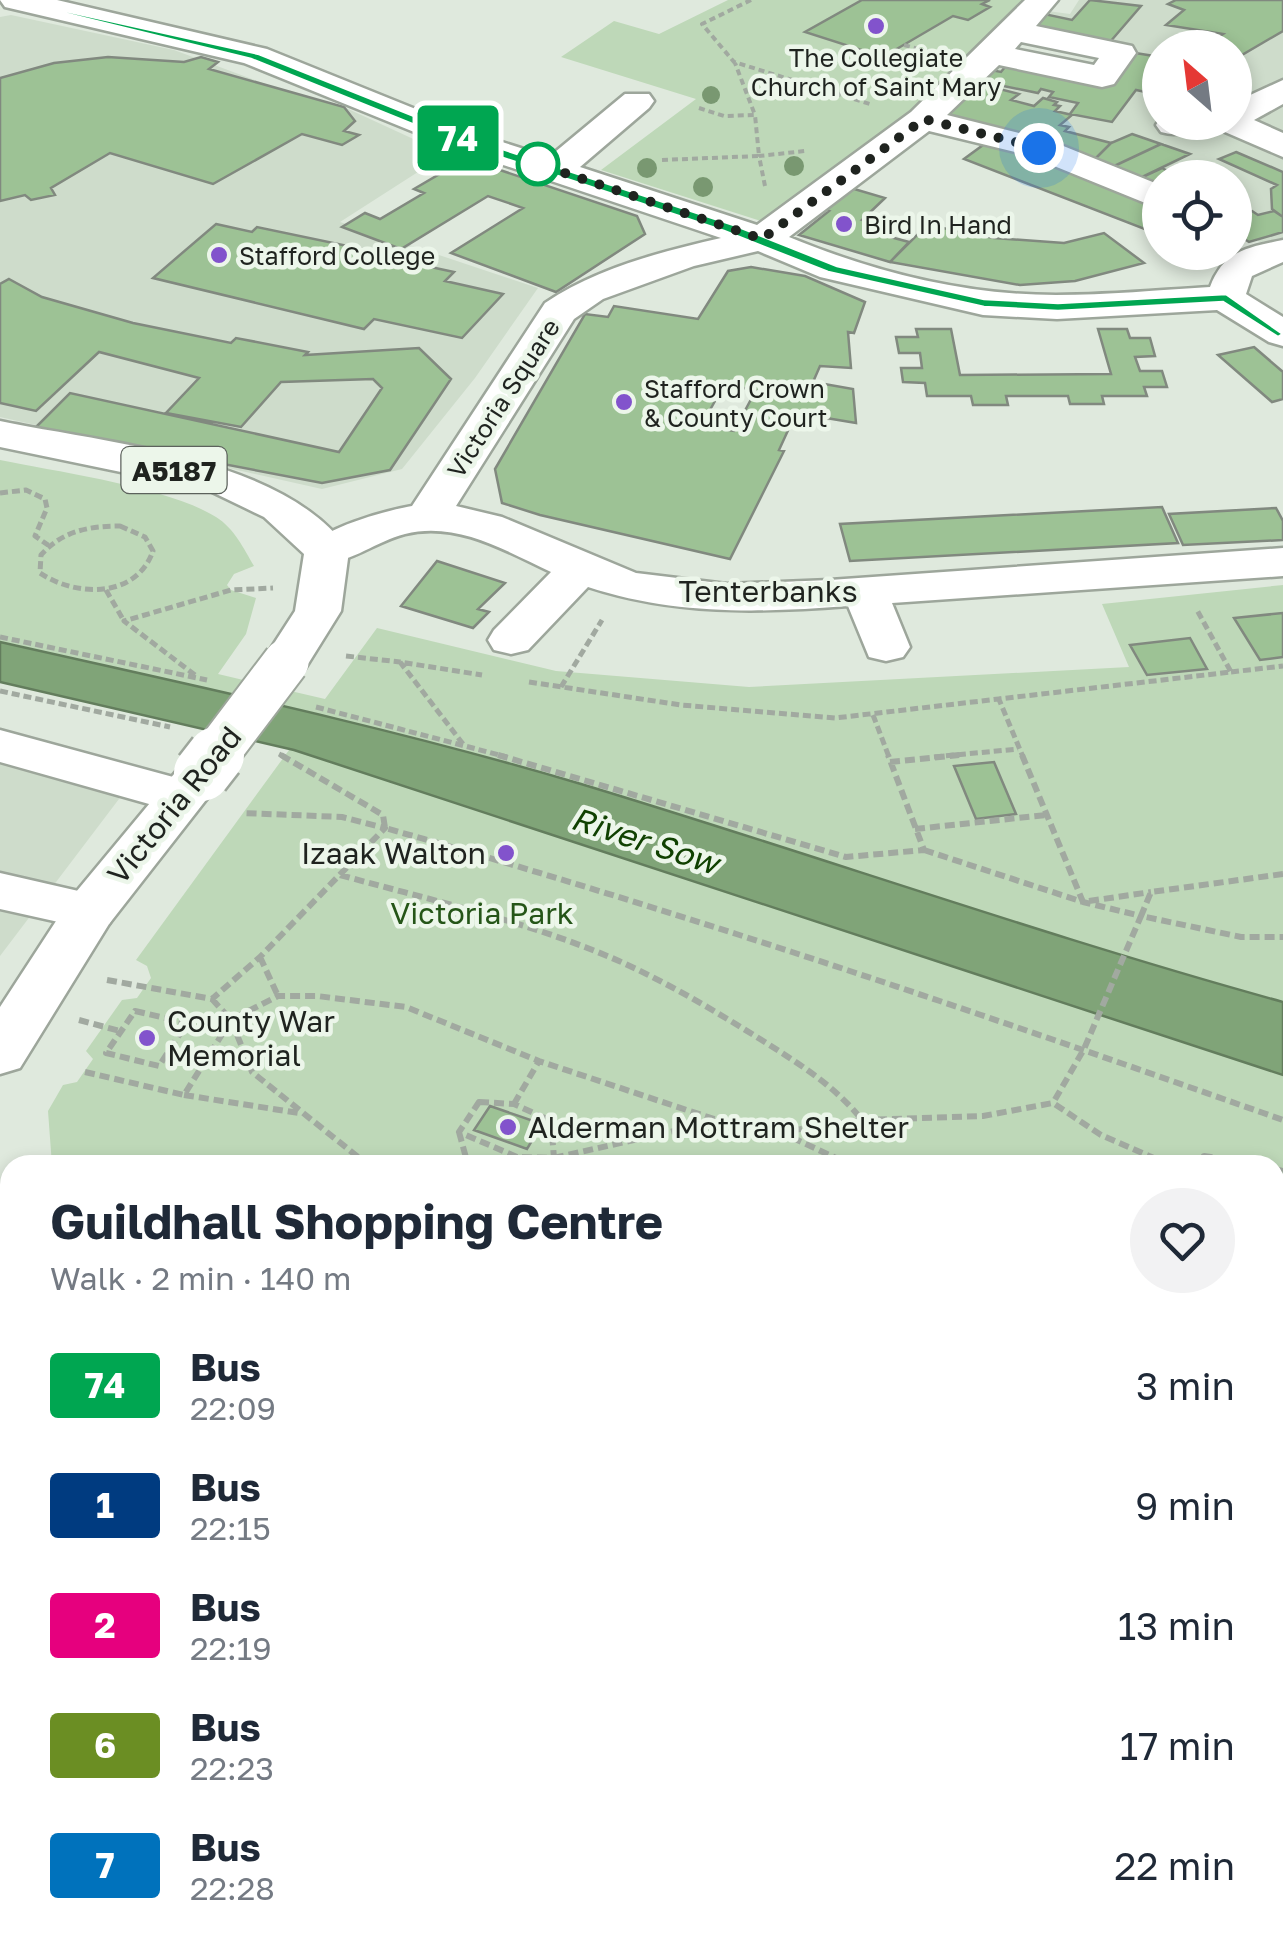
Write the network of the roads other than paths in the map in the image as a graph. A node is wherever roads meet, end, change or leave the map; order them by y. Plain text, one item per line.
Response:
1 (16, 0) edge
2 (1042, 0) edge
3 (1283, 90) edge
4 (636, 101) dead end
5 (1252, 107) edge
6 (924, 119) junction
7 (427, 125) junction
8 (1252, 132) edge
9 (392, 143) dead end
10 (1283, 146) edge
11 (555, 170) junction
12 (1142, 191) edge
13 (762, 239) junction
14 (1261, 249) edge
15 (1226, 298) junction
16 (1283, 334) edge
17 (0, 434) edge
18 (427, 517) junction
19 (1283, 562) edge
20 (328, 568) junction
21 (580, 569) junction
22 (862, 591) junction
23 (886, 647) dead end
24 (509, 666) road end
25 (0, 746) edge
26 (188, 766) junction
27 (0, 891) edge
28 (90, 911) junction
29 (0, 1053) edge

1 - 7 main road
2 - 6 main road
3 - 5 main road
4 - 11 main road
6 - 12 main road
6 - 13 main road
7 - 9 main road
7 - 11 main road
8 - 10 main road
11 - 13 main road
13 - 15 main road
13 - 18 main road, Victoria Square
14 - 15 main road
15 - 16 main road
17 - 20 main road, A5187
18 - 20 main road, Tenterbanks
18 - 21 main road, Tenterbanks
19 - 22 main road, Tenterbanks
20 - 26 main road, Victoria Road, bridge
21 - 22 main road, Tenterbanks
21 - 24 main road
22 - 23 main road
25 - 26 main road
26 - 28 main road, Victoria Road
27 - 28 main road
28 - 29 main road, Victoria Road

